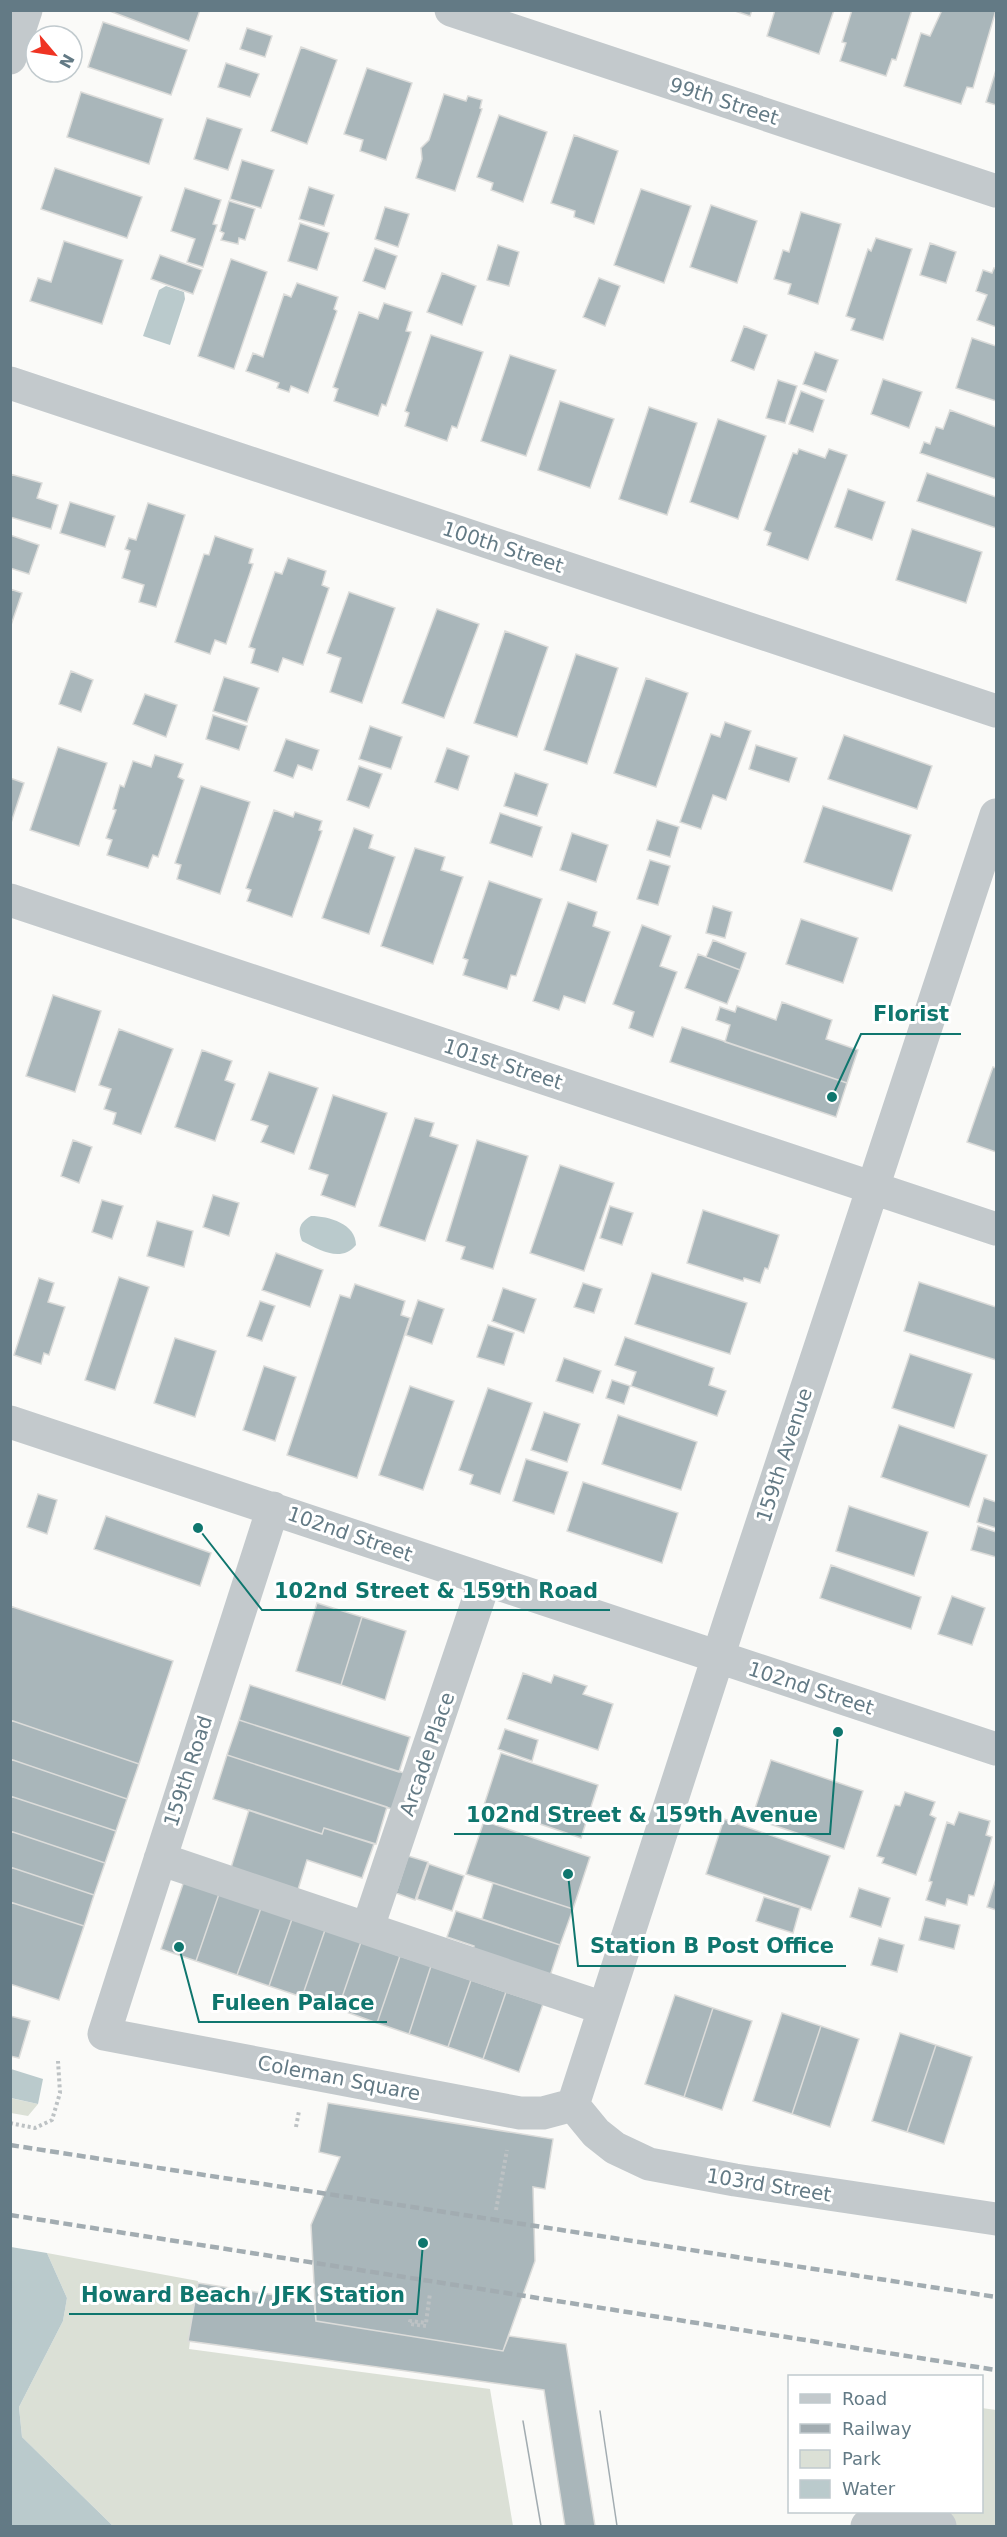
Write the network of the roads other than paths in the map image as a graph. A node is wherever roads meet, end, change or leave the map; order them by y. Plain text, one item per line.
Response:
1 (26, 10) edge
2 (451, 10) edge
3 (10, 58) edge
4 (996, 191) edge
5 (10, 383) edge
6 (996, 711) edge
7 (996, 815) edge
8 (10, 900) edge
9 (873, 1188) junction
10 (996, 1229) edge
11 (10, 1422) edge
12 (273, 1508) junction
13 (485, 1580) junction
14 (718, 1657) junction
15 (996, 1749) edge
16 (160, 1859) junction
17 (368, 1927) junction
18 (603, 2008) junction
19 (104, 2034) joint
20 (574, 2100) junction
21 (996, 2219) edge
22 (867, 2526) edge
23 (940, 2526) edge

1 - 3 street
2 - 4 street, 99th Street
5 - 6 street, 100th Street
7 - 9 street, 159th Avenue
8 - 9 street, 101st Street
9 - 10 street, 101st Street
9 - 14 street, 159th Avenue
11 - 12 street, 102nd Street
12 - 13 street, 102nd Street
12 - 16 street, 159th Road
13 - 14 street, 102nd Street
13 - 17 street, Arcade Place
14 - 15 street, 102nd Street
14 - 18 street, 159th Avenue
16 - 17 street
16 - 19 street, 159th Road
17 - 18 street
18 - 20 street, 159th Avenue
19 - 20 street, Coleman Square
20 - 21 street, 103rd Street
22 - 23 street

